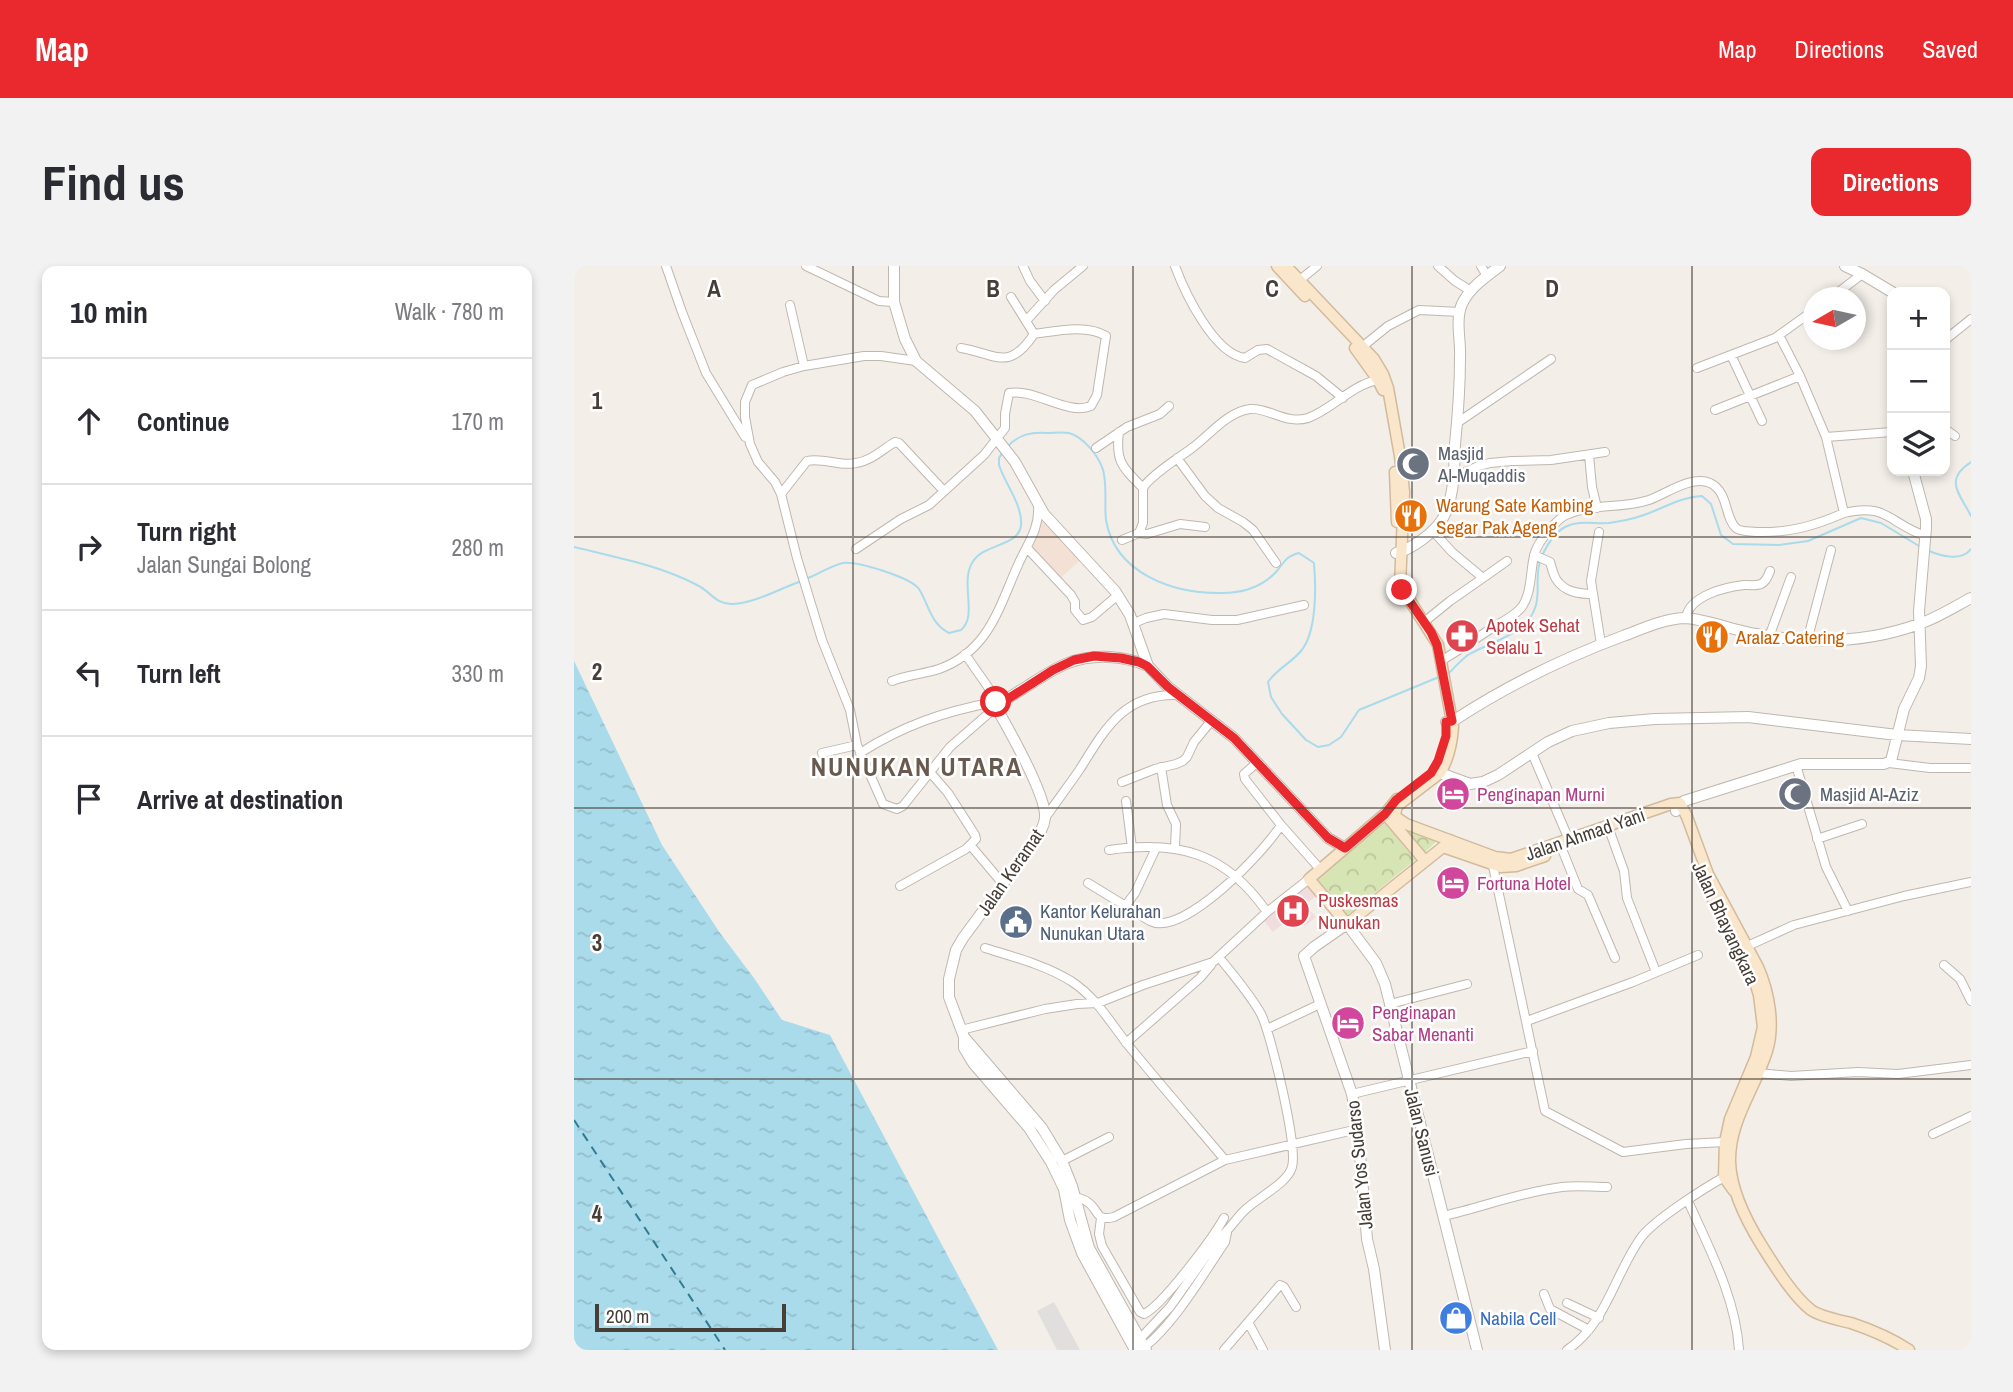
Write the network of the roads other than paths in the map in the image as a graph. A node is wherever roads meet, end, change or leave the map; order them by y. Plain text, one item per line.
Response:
1 (666, 266) edge
2 (806, 266) edge
3 (894, 266) edge
4 (1023, 266) edge
5 (1083, 266) edge
6 (1175, 266) edge
7 (1277, 266) edge
8 (1286, 266) edge
9 (1317, 266) edge
10 (1438, 266) edge
11 (1481, 266) edge
12 (1500, 266) edge
13 (1854, 269) edge
14 (1487, 276) junction
15 (1296, 282) junction
16 (1840, 287) edge
17 (1887, 289) edge
18 (1471, 291) junction
19 (1011, 297) dead end
20 (1045, 301) junction
21 (894, 302) junction
22 (790, 305) dead end
23 (1460, 312) junction
24 (1803, 318) edge
25 (1971, 319) edge
26 (1026, 321) junction
27 (1034, 334) junction
28 (1779, 335) junction
29 (1950, 336) edge
30 (1362, 347) junction
31 (961, 348) dead end
32 (1731, 355) junction
33 (1551, 359) dead end
34 (916, 361) junction
35 (804, 366) junction
36 (1697, 368) dead end
37 (1800, 376) junction
38 (1378, 380) junction
39 (1750, 396) junction
40 (1343, 398) junction
41 (1168, 405) dead end
42 (1715, 410) dead end
43 (1762, 421) dead end
44 (1457, 423) junction
45 (1119, 432) junction
46 (1887, 432) edge
47 (1950, 432) edge
48 (1955, 436) dead end
49 (1826, 437) junction
50 (1000, 442) junction
51 (750, 444) junction
52 (1096, 448) dead end
53 (1605, 452) dead end
54 (1589, 454) junction
55 (1178, 458) junction
56 (1914, 476) edge
57 (1453, 478) junction
58 (1143, 488) junction
59 (943, 490) junction
60 (781, 494) junction
61 (1038, 505) junction
62 (1597, 508) junction
63 (1844, 513) junction
64 (1205, 527) dead end
65 (1432, 530) junction
66 (1599, 532) dead end
67 (1139, 533) junction
68 (1925, 539) junction
69 (1122, 540) dead end
70 (1027, 548) junction
71 (856, 549) dead end
72 (1831, 551) dead end
73 (1399, 552) junction
74 (1534, 555) junction
75 (1507, 561) dead end
76 (1276, 563) dead end
77 (1770, 571) dead end
78 (1791, 577) dead end
79 (1483, 578) junction
80 (1593, 594) junction
81 (1118, 595) junction
82 (1971, 598) edge
83 (1304, 605) dead end
84 (1686, 618) junction
85 (1424, 622) junction
86 (1134, 623) junction
87 (1919, 624) junction
88 (1769, 637) junction
89 (1807, 641) junction
90 (1601, 645) junction
91 (965, 654) junction
92 (1440, 665) junction
93 (1147, 666) junction
94 (892, 681) dead end
95 (1178, 695) junction
96 (998, 704) junction
97 (970, 707) junction
98 (1212, 720) junction
99 (1449, 721) junction
100 (978, 722) junction
101 (1897, 735) junction
102 (1971, 739) edge
103 (858, 749) junction
104 (822, 753) dead end
105 (1532, 753) junction
106 (1258, 762) junction
107 (1889, 763) junction
108 (1796, 765) junction
109 (1161, 767) junction
110 (1969, 768) dead end
111 (929, 771) junction
112 (1440, 773) junction
113 (1122, 782) dead end
114 (1126, 801) dead end
115 (1678, 807) junction
116 (1385, 814) junction
117 (1045, 818) junction
118 (1629, 821) junction
119 (1863, 824) dead end
120 (1281, 825) junction
121 (1610, 832) junction
122 (1817, 839) junction
123 (1447, 843) junction
124 (1566, 844) junction
125 (971, 846) junction
126 (1132, 848) junction
127 (1156, 848) junction
128 (1175, 848) junction
129 (1109, 850) dead end
130 (1341, 851) junction
131 (1425, 861) junction
132 (1493, 866) junction
133 (1320, 869) junction
134 (1236, 877) junction
135 (1309, 879) junction
136 (1971, 882) edge
137 (1088, 883) dead end
138 (1003, 884) junction
139 (900, 886) dead end
140 (1126, 905) junction
141 (1848, 911) junction
142 (1268, 912) junction
143 (1347, 925) junction
144 (1744, 947) junction
145 (985, 948) dead end
146 (1698, 955) dead end
147 (1615, 958) dead end
148 (1216, 960) junction
149 (1944, 965) dead end
150 (1656, 972) junction
151 (1467, 984) dead end
152 (1971, 1001) edge
153 (1098, 1003) junction
154 (1320, 1004) junction
155 (1390, 1004) junction
156 (1527, 1021) junction
157 (1267, 1028) junction
158 (963, 1034) junction
159 (1126, 1043) junction
160 (1533, 1051) junction
161 (1971, 1065) edge
162 (1757, 1073) junction
163 (1409, 1081) junction
164 (1352, 1094) junction
165 (1021, 1111) junction
166 (1971, 1116) edge
167 (1358, 1129) junction
168 (1933, 1134) dead end
169 (1109, 1138) dead end
170 (1725, 1142) junction
171 (1293, 1144) junction
172 (1225, 1160) junction
173 (1062, 1161) junction
174 (1728, 1175) junction
175 (1068, 1187) junction
176 (1607, 1187) dead end
177 (1075, 1197) junction
178 (1688, 1201) junction
179 (1443, 1216) junction
180 (1101, 1218) junction
181 (1224, 1218) dead end
182 (1544, 1294) dead end
183 (1567, 1303) dead end
184 (1296, 1307) dead end
185 (1598, 1318) junction
186 (1248, 1322) junction
187 (1589, 1330) junction
188 (1233, 1346) edge
189 (1140, 1347) edge
190 (1224, 1350) edge
191 (1264, 1350) edge
192 (1385, 1350) edge
193 (1477, 1350) edge
194 (1567, 1350) edge
195 (1739, 1350) edge
196 (1909, 1350) edge

1 - 51 street
2 - 21 street
3 - 21 street
4 - 20 street
5 - 20 street
6 - 40 street
7 - 15 main road
8 - 15 main road
9 - 15 street
10 - 18 street
11 - 14 street
12 - 14 street
13 - 16 street
13 - 17 street
14 - 18 street
15 - 30 main road
15 - 38 main road
18 - 23 street
19 - 26 street
20 - 26 street
21 - 34 street
22 - 35 street
23 - 30 street
23 - 44 street
24 - 28 street
25 - 29 street
26 - 27 street
27 - 31 street
27 - 50 street
28 - 32 street
28 - 37 street
30 - 73 main road
32 - 36 street
32 - 39 street
33 - 44 street
34 - 35 street
34 - 50 street
35 - 51 street
37 - 39 street
37 - 49 street
38 - 40 street
38 - 73 main road
39 - 42 street
39 - 43 street
40 - 55 street
41 - 45 street
44 - 57 street
45 - 52 street
45 - 58 street
46 - 49 street
47 - 48 street
49 - 63 street
50 - 59 street
50 - 61 street
51 - 60 street
53 - 54 street
54 - 57 street
54 - 62 street
55 - 58 street
55 - 76 street
56 - 68 street
57 - 65 street
58 - 67 street
59 - 60 street
59 - 71 street
60 - 103 street
61 - 70 street
61 - 81 street
62 - 63 street
62 - 74 street
63 - 68 street
64 - 67 street
65 - 73 street
65 - 79 street
66 - 80 street
67 - 69 street
68 - 87 street
70 - 81 street
70 - 91 street
72 - 89 street
73 - 85 main road
73 - 92 main road
74 - 80 street
74 - 92 street
75 - 79 street
77 - 84 street
78 - 88 street
79 - 85 street
80 - 90 street
81 - 86 street
82 - 87 street
83 - 86 street
84 - 88 street
84 - 90 street
85 - 92 main road
86 - 93 street
87 - 89 street
87 - 101 street
88 - 89 street
90 - 99 street
91 - 94 street
91 - 96 street
92 - 99 main road
93 - 95 street
93 - 96 street
95 - 98 street
95 - 117 street
96 - 97 street
96 - 100 street
96 - 117 street, Jalan Keramat
97 - 100 street
97 - 103 street
98 - 106 street
98 - 109 street
99 - 112 main road
99 - 116 main road
100 - 111 street
101 - 102 street
101 - 105 street
101 - 107 street
103 - 104 street
103 - 111 street
105 - 112 street
105 - 124 street
106 - 120 street
106 - 130 street
107 - 108 street
107 - 110 street
108 - 115 street
108 - 122 street
109 - 113 street
109 - 128 street
111 - 125 street
112 - 123 main road
114 - 126 street
115 - 118 main road, Jalan Ahmad Yani
115 - 144 main road, Jalan Bhayangkara
116 - 130 main road
116 - 131 main road
117 - 138 street, Jalan Keramat
118 - 121 main road, Jalan Ahmad Yani
118 - 124 main road, Jalan Ahmad Yani
119 - 122 street
120 - 133 street
120 - 134 street
121 - 124 main road, Jalan Ahmad Yani
121 - 150 street
122 - 141 street
123 - 124 main road, Jalan Ahmad Yani
123 - 131 main road
123 - 132 main road, Jalan Ahmad Yani
124 - 132 main road, Jalan Ahmad Yani
124 - 147 street
125 - 138 street
125 - 139 street
126 - 127 street
126 - 129 street
127 - 128 street
127 - 140 street
128 - 134 street
130 - 133 main road
131 - 143 main road
132 - 156 street
133 - 135 main road
134 - 140 street
134 - 142 street
135 - 142 street
135 - 143 main road
136 - 141 street
137 - 140 street
138 - 158 street, Jalan Keramat
141 - 144 street
142 - 148 street
143 - 154 street, Jalan Yos Sudarso
143 - 155 street, Jalan Sanusi
144 - 162 main road, Jalan Bhayangkara
144 - 170 main road, Jalan Bhayangkara
145 - 153 street
146 - 150 street
148 - 153 street
148 - 157 street
148 - 159 street
149 - 152 street
150 - 156 street
151 - 155 street
153 - 158 street
153 - 159 street
154 - 157 street
154 - 164 street, Jalan Yos Sudarso
155 - 163 street, Jalan Sanusi
156 - 160 street
157 - 171 street
158 - 165 street, Jalan Keramat
159 - 172 street
160 - 163 street
160 - 170 street
161 - 162 street
162 - 174 main road, Jalan Bhayangkara
163 - 164 street
163 - 179 street, Jalan Sanusi
164 - 167 street, Jalan Yos Sudarso
165 - 173 street
165 - 175 street
166 - 168 street
167 - 171 street
167 - 192 street, Jalan Yos Sudarso
169 - 173 street
170 - 174 main road, Jalan Bhayangkara
171 - 172 street
171 - 189 street
172 - 180 street
173 - 175 street
174 - 178 street
174 - 196 main road
175 - 177 street
175 - 189 street
176 - 179 street
177 - 180 street
177 - 189 street
178 - 185 street
178 - 195 street
179 - 193 street, Jalan Sanusi
180 - 181 street
182 - 187 street
183 - 185 street
184 - 186 street
185 - 187 street
186 - 188 street
186 - 191 street
187 - 194 street
188 - 190 street

